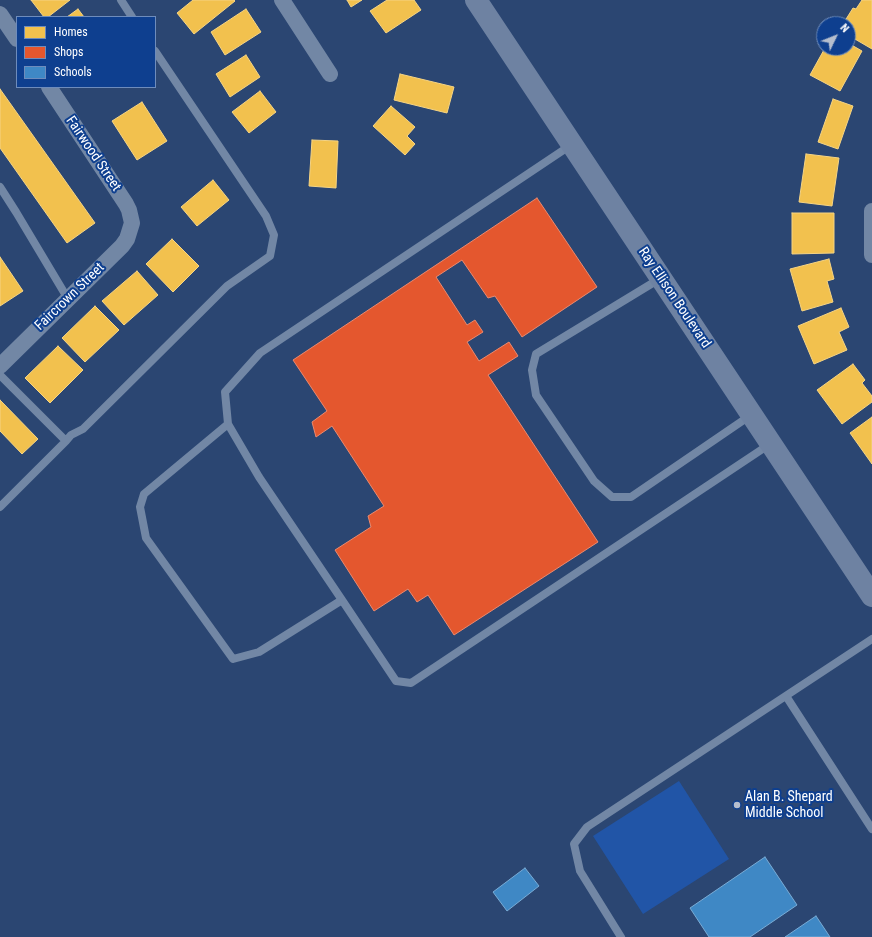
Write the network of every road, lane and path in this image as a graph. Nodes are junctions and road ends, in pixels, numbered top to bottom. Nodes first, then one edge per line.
1 (121, 0) edge
2 (282, 0) edge
3 (476, 0) edge
4 (0, 14) edge
5 (131, 16) edge
6 (16, 38) edge
7 (156, 52) edge
8 (330, 74) dead end
9 (49, 88) edge
10 (572, 144) junction
11 (0, 187) edge
12 (872, 211) edge
13 (132, 223) joint
14 (872, 255) edge
15 (660, 278) junction
16 (68, 299) junction
17 (0, 366) edge
18 (0, 375) edge
19 (752, 415) junction
20 (228, 424) junction
21 (66, 441) junction
22 (770, 443) junction
23 (0, 507) edge
24 (872, 596) edge
25 (342, 600) junction
26 (872, 639) edge
27 (786, 696) junction
28 (872, 828) edge
29 (621, 937) edge

1 - 5 lane
2 - 8 street
3 - 10 main road, Ray Ellison Boulevard
4 - 6 street
7 - 21 lane
9 - 13 street, Fairwood Street
10 - 15 main road, Ray Ellison Boulevard
10 - 20 lane
11 - 16 lane
12 - 14 street
13 - 16 street, Faircrown Street
15 - 19 main road, Ray Ellison Boulevard
15 - 19 lane
16 - 17 street, Faircrown Street
18 - 21 lane
19 - 22 main road, Ray Ellison Boulevard
20 - 25 lane
20 - 25 lane
21 - 23 lane
22 - 24 main road, Ray Ellison Boulevard
22 - 25 lane
26 - 27 lane
27 - 28 lane
27 - 29 lane

